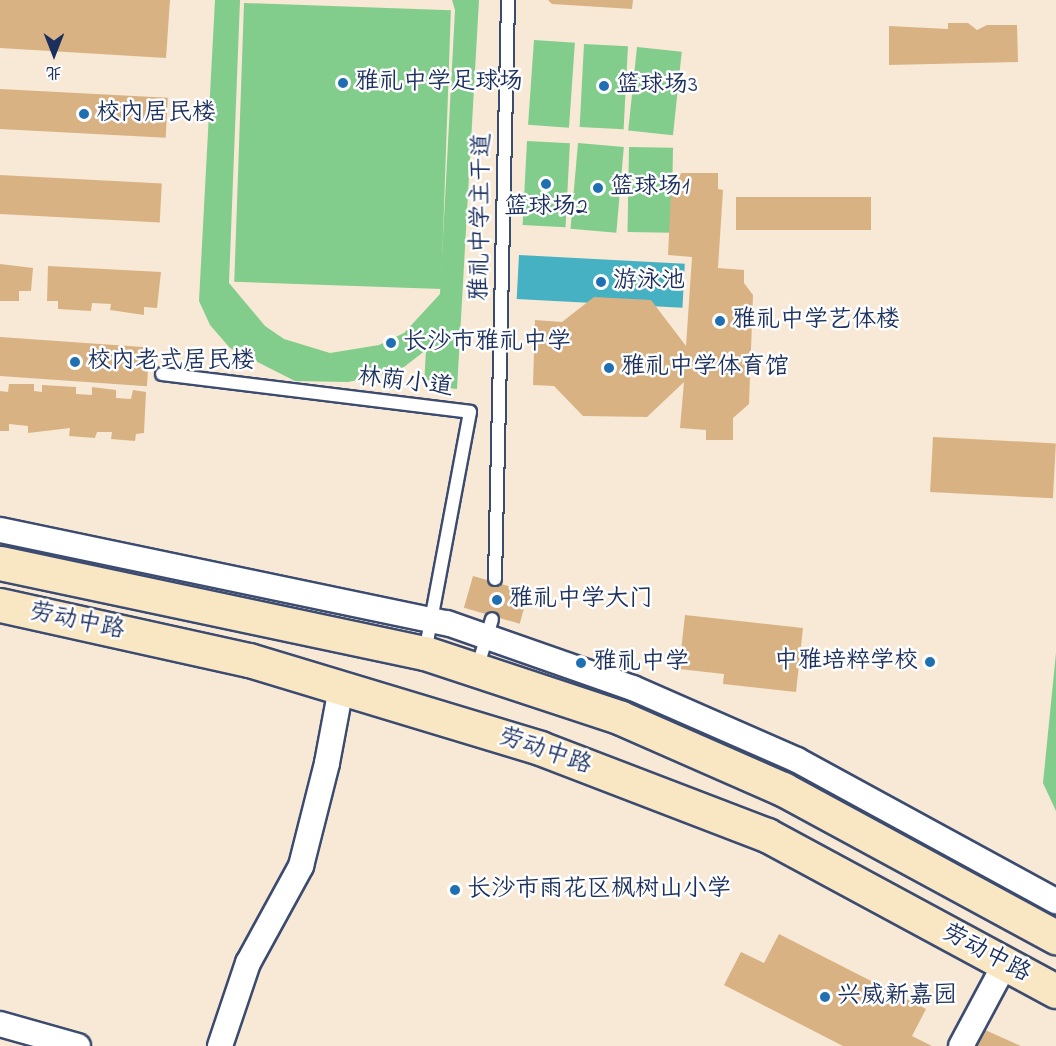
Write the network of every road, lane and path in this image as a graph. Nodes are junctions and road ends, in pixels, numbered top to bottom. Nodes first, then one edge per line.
1 (508, 0) edge
2 (162, 374) dead end
3 (0, 530) edge
4 (0, 563) edge
5 (495, 579) dead end
6 (0, 605) edge
7 (434, 620) junction
8 (485, 643) junction
9 (425, 653) junction
10 (341, 688) junction
11 (1056, 901) edge
12 (1056, 937) edge
13 (1005, 964) junction
14 (1056, 991) edge
15 (0, 1024) edge
16 (78, 1046) edge
17 (220, 1046) edge
18 (961, 1046) edge

1 - 5 lane, 雅礼中学主干道
2 - 7 lane, 林荫小道
3 - 7 street
4 - 9 main road, 劳动中路
6 - 10 main road, 劳动中路
7 - 8 street
7 - 9 lane, 林荫小道
8 - 9 main road, 劳动中路
8 - 11 street
8 - 12 main road, 劳动中路
10 - 13 main road, 劳动中路
10 - 17 street
13 - 14 main road, 劳动中路
13 - 18 street
15 - 16 street

